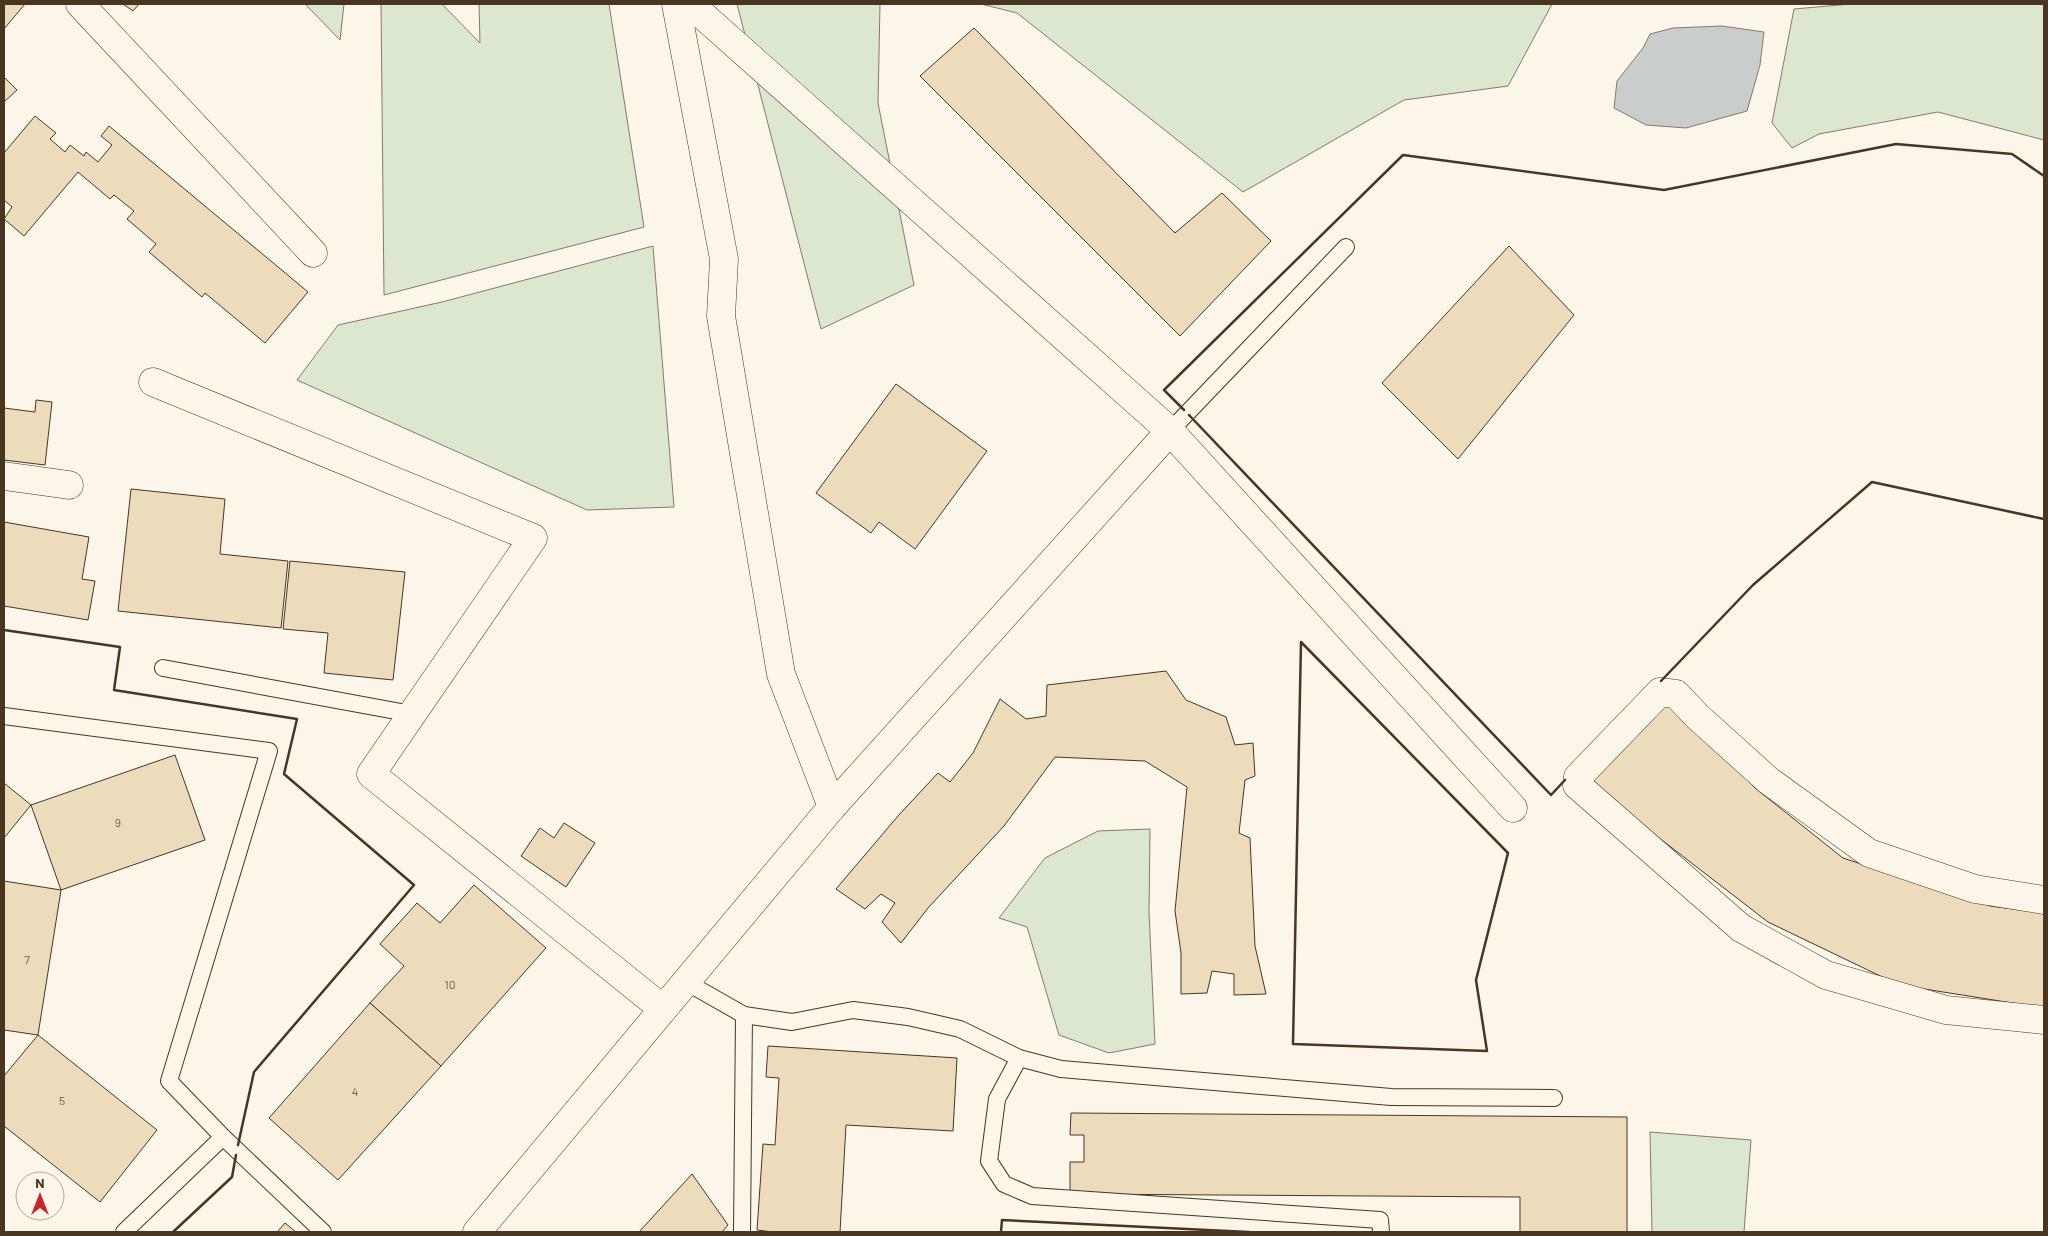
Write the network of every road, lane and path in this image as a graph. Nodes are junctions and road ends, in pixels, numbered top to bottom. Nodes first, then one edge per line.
1 (80, 4) edge
2 (676, 4) edge
3 (690, 4) edge
4 (1346, 247) dead end
5 (313, 253) dead end
6 (153, 382) dead end
7 (1170, 431) junction
8 (4, 476) edge
9 (70, 485) dead end
10 (163, 668) dead end
11 (412, 714) junction
12 (4, 716) edge
13 (832, 806) junction
14 (1513, 808) dead end
15 (2044, 900) edge
16 (686, 982) junction
17 (664, 1009) junction
18 (744, 1015) junction
19 (2044, 1020) edge
20 (1019, 1058) junction
21 (1554, 1098) dead end
22 (223, 1137) junction
23 (124, 1232) edge
24 (323, 1232) edge
25 (478, 1232) edge
26 (742, 1232) edge
27 (1381, 1232) edge

1 - 5 street
2 - 13 street
3 - 7 street
4 - 7 lane
6 - 11 street
7 - 13 street
7 - 14 street
8 - 9 street
10 - 11 lane
11 - 17 street
12 - 22 lane
13 - 16 street
15 - 19 street
16 - 17 street
16 - 18 lane
17 - 25 street
18 - 20 lane
18 - 26 lane
20 - 21 lane
20 - 27 lane
22 - 23 lane
22 - 24 lane

